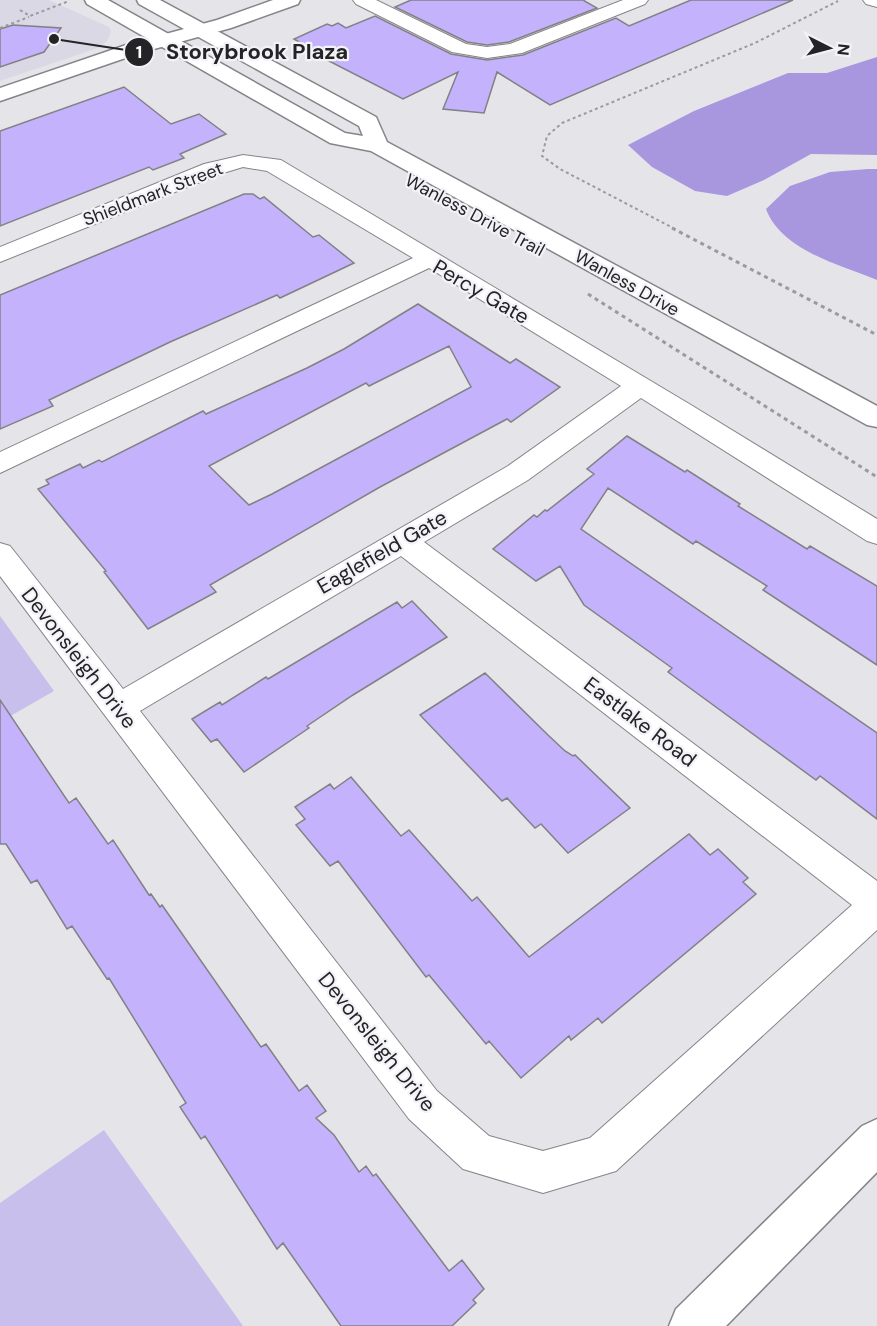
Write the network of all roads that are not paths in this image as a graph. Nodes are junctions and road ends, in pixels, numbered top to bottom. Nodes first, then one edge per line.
1 (93, 0) edge
2 (146, 0) edge
3 (291, 0) edge
4 (362, 0) edge
5 (639, 0) edge
6 (872, 0) edge
7 (877, 2) edge
8 (202, 30) junction
9 (165, 40) junction
10 (0, 95) edge
11 (378, 146) junction
12 (0, 255) edge
13 (430, 259) junction
14 (639, 386) junction
15 (877, 418) edge
16 (0, 463) edge
17 (877, 533) edge
18 (402, 541) junction
19 (0, 554) edge
20 (118, 708) junction
21 (877, 904) edge
22 (877, 1141) edge
23 (693, 1326) edge

1 - 9 main road, Wanless Drive
2 - 8 main road
3 - 8 main road
4 - 5 street
6 - 7 street
8 - 9 main road
8 - 11 main road
9 - 10 main road
9 - 11 main road, Wanless Drive
11 - 15 main road, Wanless Drive
12 - 13 street, Shieldmark Street
13 - 14 street, Percy Gate
13 - 16 street, Percy Gate
14 - 17 street, Percy Gate
14 - 18 street, Eaglefield Gate
18 - 20 street, Eaglefield Gate
18 - 21 street, Eastlake Road
19 - 20 street, Devonsleigh Drive
20 - 21 street, Devonsleigh Drive
22 - 23 main road

